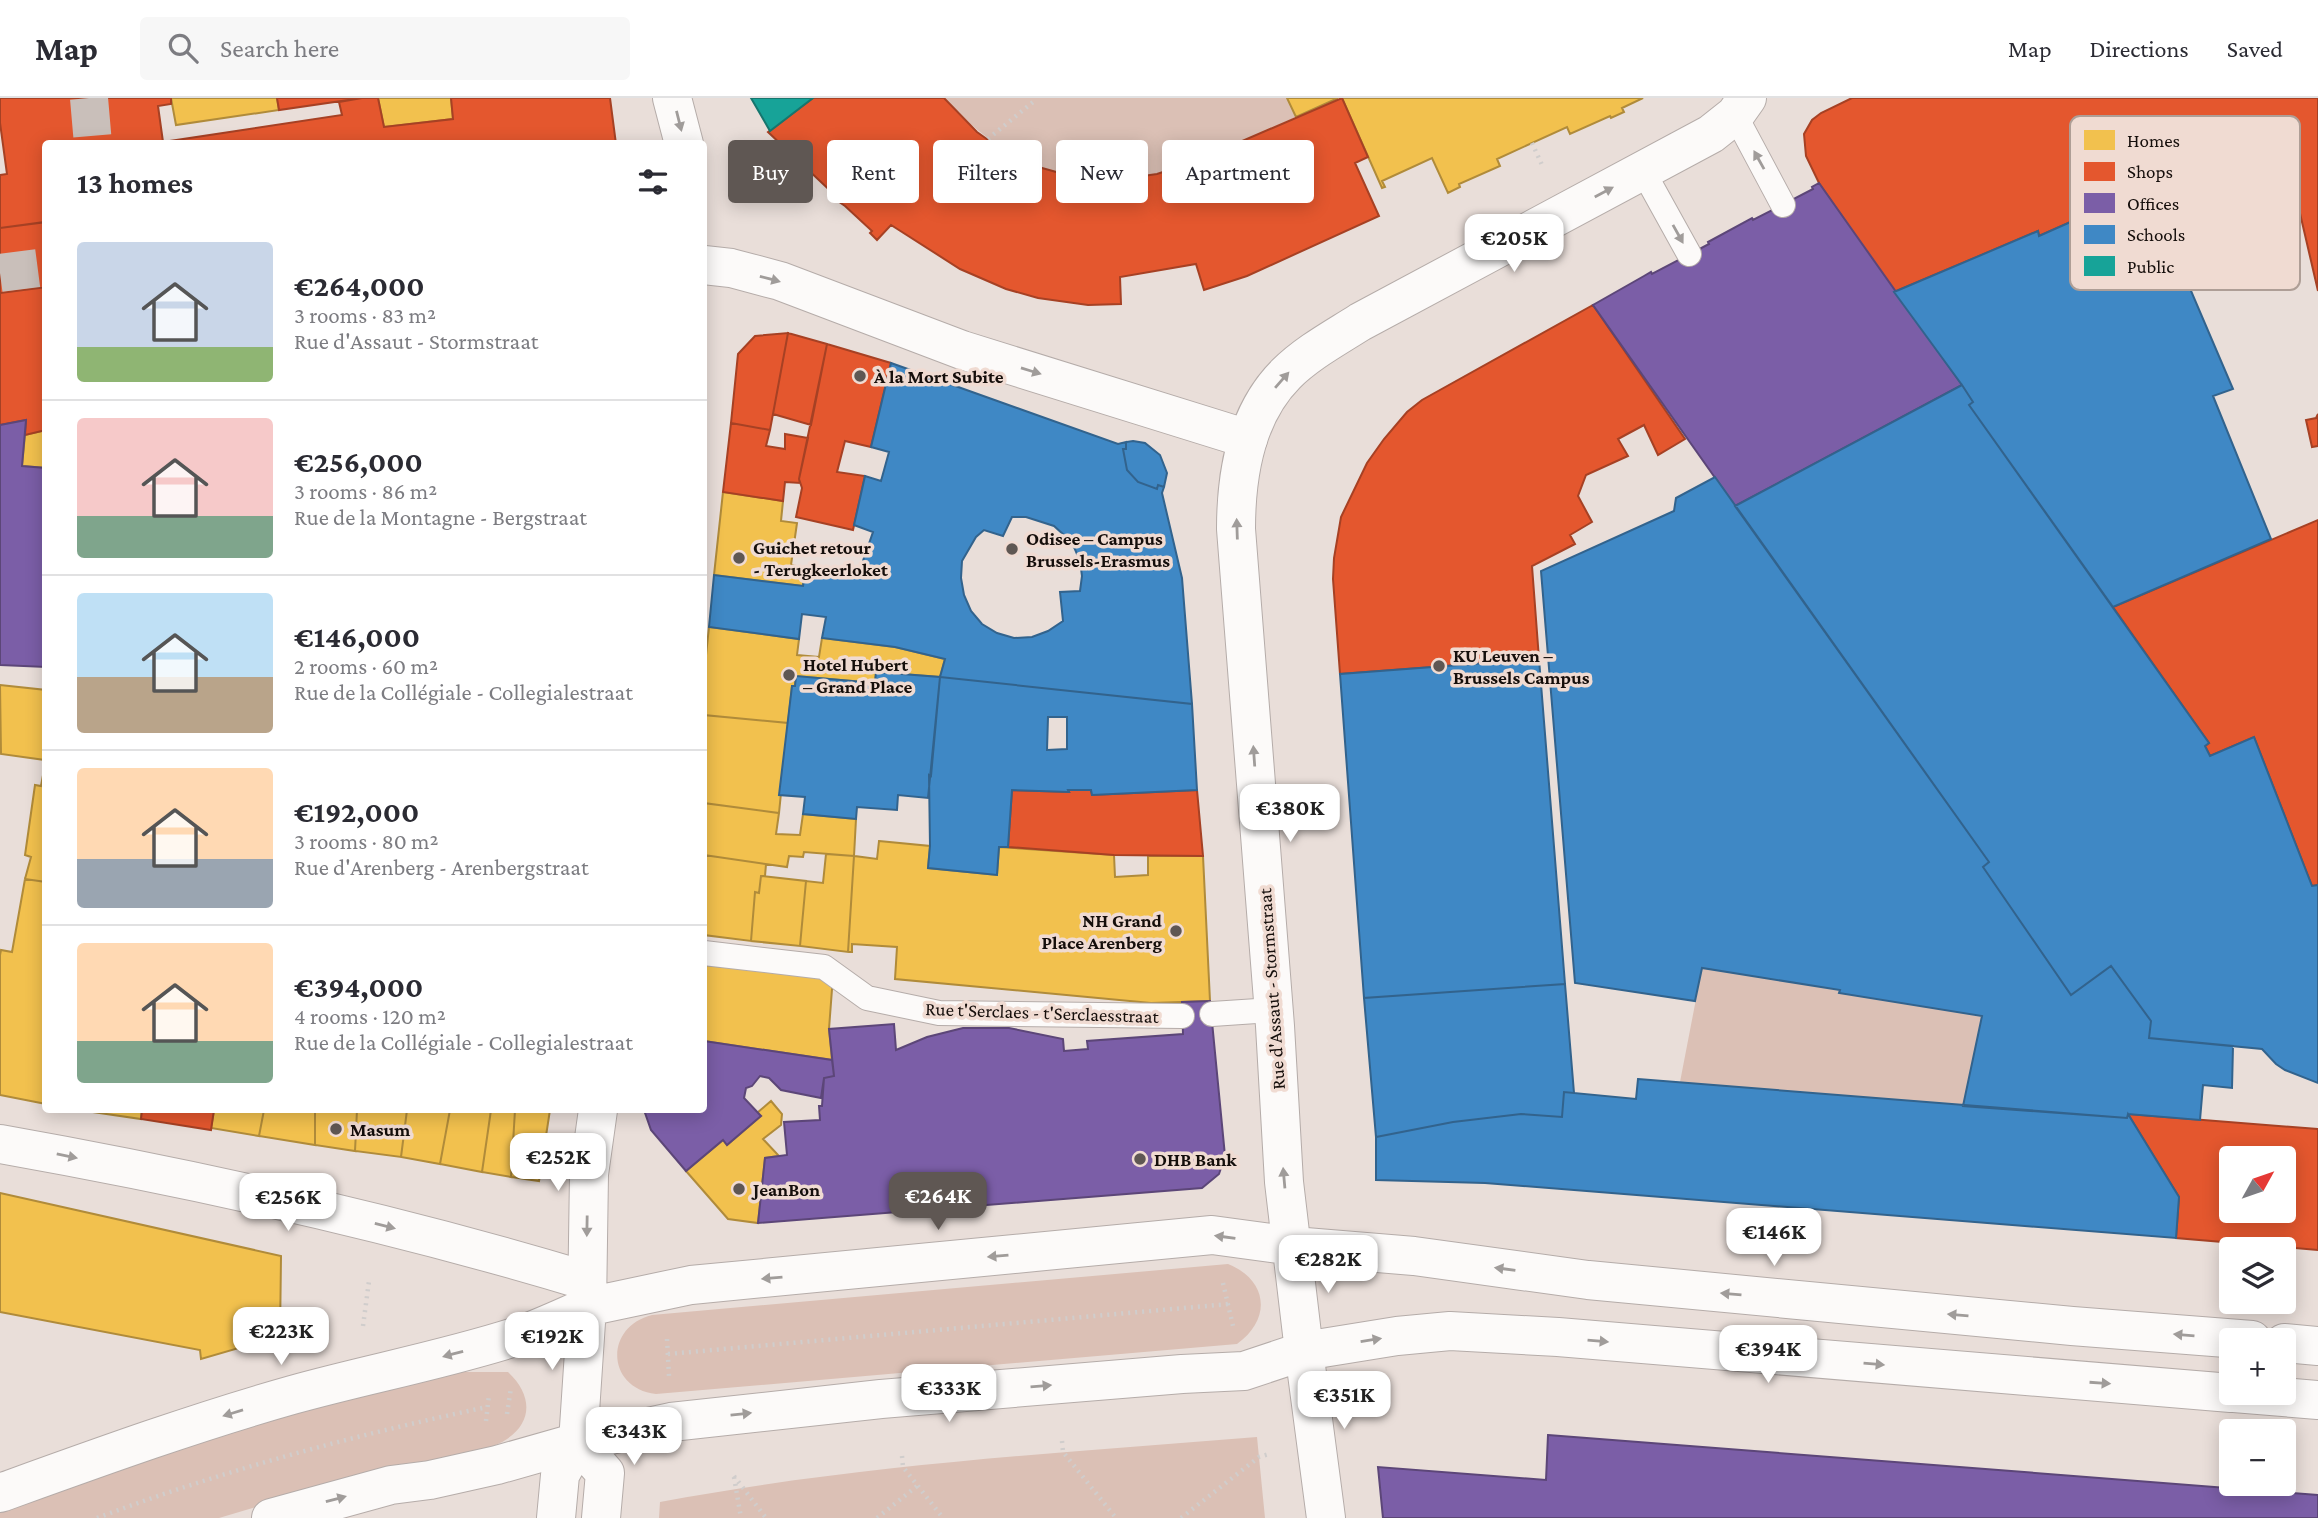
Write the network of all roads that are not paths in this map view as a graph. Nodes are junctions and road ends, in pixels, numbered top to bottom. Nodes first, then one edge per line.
1 (672, 98) edge
2 (1741, 107) edge
3 (683, 140) edge
4 (1643, 171) junction
5 (1783, 205) dead end
6 (1689, 254) dead end
7 (707, 265) edge
8 (1248, 439) junction
9 (707, 953) edge
10 (1273, 1010) junction
11 (1212, 1014) dead end
12 (1182, 1016) dead end
13 (598, 1113) edge
14 (0, 1144) edge
15 (1293, 1246) junction
16 (587, 1294) junction
17 (2219, 1337) edge
18 (2296, 1344) edge
19 (2318, 1346) edge
20 (1304, 1351) junction
21 (2219, 1392) edge
22 (2296, 1397) edge
23 (2318, 1399) edge
24 (578, 1442) junction
25 (0, 1493) edge
26 (271, 1518) edge
27 (556, 1518) edge
28 (601, 1518) edge
29 (1326, 1518) edge

1 -> 3 street
2 - 4 street, Rue d'Assaut - Stormstraat
5 -> 2 lane
4 -> 6 lane
8 -> 4 street, Rue d'Assaut - Stormstraat
7 -> 8 street
10 -> 8 street, Rue d'Assaut - Stormstraat
9 - 12 lane, Rue t'Serclaes - t'Serclaesstraat
10 - 11 lane
15 -> 10 street, Rue d'Assaut - Stormstraat
13 -> 16 street
14 -> 16 street
15 -> 16 street
17 -> 15 street
15 - 20 street, Rue d'Assaut - Stormstraat
16 - 24 street
16 -> 25 street
18 - 19 street
20 -> 21 street
24 -> 20 street
20 - 29 street, Rue d'Assaut - Stormstraat
22 - 23 street
26 -> 24 street
24 - 27 street
24 - 28 street

